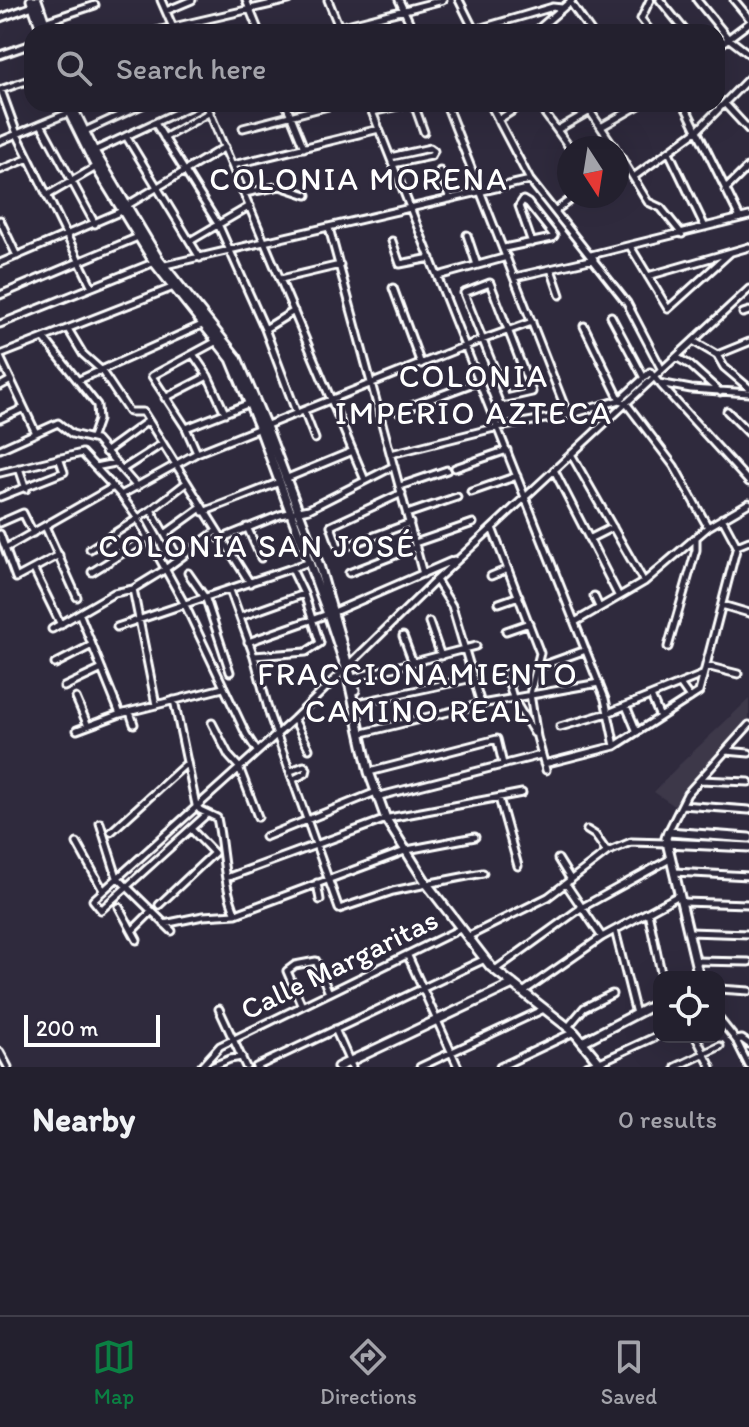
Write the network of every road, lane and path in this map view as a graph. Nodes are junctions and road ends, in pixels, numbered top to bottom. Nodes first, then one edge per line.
1 (161, 0) edge
2 (192, 0) edge
3 (246, 0) edge
4 (289, 0) edge
5 (328, 0) edge
6 (399, 0) edge
7 (443, 0) edge
8 (459, 0) edge
9 (550, 0) edge
10 (650, 0) edge
11 (660, 0) edge
12 (697, 0) edge
13 (734, 0) edge
14 (571, 1) edge
15 (34, 2) edge
16 (95, 5) dead end
17 (553, 7) junction
18 (562, 8) junction
19 (250, 9) junction
20 (404, 10) junction
21 (166, 11) junction
22 (0, 18) edge
23 (749, 20) edge
24 (44, 22) joint
25 (42, 24) edge
26 (171, 24) edge
27 (196, 24) edge
28 (256, 24) edge
29 (338, 24) edge
30 (359, 24) edge
31 (410, 24) edge
32 (472, 24) edge
33 (498, 24) edge
34 (544, 24) edge
35 (586, 24) edge
36 (645, 24) edge
37 (680, 24) edge
38 (717, 24) edge
39 (725, 34) edge
40 (728, 38) junction
41 (725, 40) edge
42 (24, 47) edge
43 (749, 54) edge
44 (0, 55) edge
45 (749, 78) edge
46 (24, 82) edge
47 (743, 84) junction
48 (0, 90) edge
49 (749, 91) edge
50 (725, 104) joint
51 (60, 112) edge
52 (70, 112) edge
53 (127, 112) edge
54 (178, 112) edge
55 (210, 112) joint
56 (289, 112) edge
57 (306, 112) edge
58 (372, 112) edge
59 (417, 112) edge
60 (449, 112) edge
61 (494, 112) edge
62 (510, 112) edge
63 (544, 112) edge
64 (588, 112) edge
65 (591, 112) edge
66 (627, 112) edge
67 (688, 112) edge
68 (717, 112) edge
69 (291, 116) junction
70 (498, 120) junction
71 (155, 123) junction
72 (41, 124) junction
73 (600, 127) junction
74 (243, 128) dead end
75 (379, 129) junction
76 (557, 130) junction
77 (698, 130) junction
78 (749, 130) edge
79 (424, 132) dead end
80 (81, 133) junction
81 (17, 134) junction
82 (126, 136) junction
83 (561, 136) edge
84 (607, 136) edge
85 (164, 138) junction
86 (0, 141) edge
87 (225, 147) junction
88 (661, 147) dead end
89 (304, 148) junction
90 (94, 151) junction
91 (668, 153) junction
92 (29, 158) junction
93 (392, 160) junction
94 (233, 165) junction
95 (749, 166) edge
96 (96, 167) junction
97 (629, 167) edge
98 (0, 170) edge
99 (185, 171) junction
100 (440, 171) dead end
101 (635, 176) junction
102 (530, 180) junction
103 (71, 181) junction
104 (157, 187) junction
105 (725, 190) junction
106 (482, 192) junction
107 (245, 193) junction
108 (48, 195) junction
109 (307, 195) dead end
110 (450, 199) junction
111 (250, 206) junction
112 (411, 208) junction
113 (559, 208) edge
114 (124, 209) junction
115 (555, 211) junction
116 (749, 216) edge
117 (740, 218) junction
118 (0, 220) edge
119 (95, 224) junction
120 (218, 224) junction
121 (706, 227) junction
122 (329, 228) junction
123 (682, 234) junction
124 (68, 235) junction
125 (467, 235) dead end
126 (138, 237) junction
127 (190, 241) junction
128 (392, 241) dead end
129 (265, 243) junction
130 (532, 243) junction
131 (630, 246) junction
132 (749, 247) edge
133 (504, 248) junction
134 (231, 251) junction
135 (730, 253) junction
136 (17, 256) junction
137 (507, 257) junction
138 (592, 257) junction
139 (200, 258) junction
140 (431, 258) junction
141 (81, 262) junction
142 (0, 263) edge
143 (159, 263) junction
144 (340, 265) junction
145 (477, 265) junction
146 (551, 269) junction
147 (438, 276) junction
148 (648, 276) junction
149 (515, 277) junction
150 (281, 279) junction
151 (176, 286) junction
152 (92, 287) junction
153 (393, 288) dead end
154 (749, 289) edge
155 (0, 295) edge
156 (560, 295) dead end
157 (294, 311) junction
158 (611, 316) dead end
159 (532, 322) junction
160 (0, 324) edge
161 (204, 324) junction
162 (584, 326) dead end
163 (68, 329) junction
164 (265, 329) junction
165 (509, 330) junction
166 (44, 338) junction
167 (220, 340) junction
168 (482, 340) junction
169 (693, 341) junction
170 (749, 342) edge
171 (465, 346) junction
172 (193, 354) junction
173 (717, 355) junction
174 (0, 356) edge
175 (676, 357) junction
176 (421, 364) junction
177 (660, 367) junction
178 (101, 370) junction
179 (652, 375) junction
180 (208, 376) junction
181 (644, 378) junction
182 (11, 380) junction
183 (79, 380) junction
184 (479, 381) junction
185 (659, 383) junction
186 (372, 384) junction
187 (0, 386) edge
188 (749, 391) edge
189 (720, 392) junction
190 (165, 398) junction
191 (331, 400) junction
192 (623, 402) junction
193 (250, 403) junction
194 (24, 408) junction
195 (304, 411) junction
196 (398, 411) dead end
197 (727, 411) dead end
198 (225, 413) junction
199 (297, 414) junction
200 (568, 415) junction
201 (0, 419) edge
202 (148, 421) junction
203 (263, 427) junction
204 (498, 427) junction
205 (186, 428) junction
206 (36, 433) junction
207 (749, 433) edge
208 (88, 437) junction
209 (315, 439) dead end
210 (162, 444) junction
211 (0, 449) edge
212 (507, 450) junction
213 (353, 451) junction
214 (105, 452) junction
215 (197, 453) junction
216 (391, 454) junction
217 (571, 454) junction
218 (59, 458) junction
219 (116, 462) junction
220 (175, 464) junction
221 (394, 466) junction
222 (95, 467) junction
223 (19, 468) junction
224 (455, 468) dead end
225 (123, 469) junction
226 (447, 470) dead end
227 (554, 470) junction
228 (0, 473) edge
229 (517, 476) junction
230 (283, 480) junction
231 (365, 480) junction
232 (749, 482) edge
233 (186, 483) junction
234 (400, 486) junction
235 (113, 487) junction
236 (137, 487) junction
237 (26, 489) junction
238 (471, 492) dead end
239 (402, 493) junction
240 (121, 495) junction
241 (0, 497) edge
242 (457, 497) dead end
243 (526, 497) junction
244 (749, 503) edge
245 (151, 510) junction
246 (202, 510) junction
247 (295, 512) junction
248 (407, 514) junction
249 (722, 518) junction
250 (138, 519) junction
251 (0, 523) edge
252 (410, 523) junction
253 (473, 523) dead end
254 (45, 526) junction
255 (247, 527) junction
256 (613, 527) junction
257 (708, 527) junction
258 (492, 528) junction
259 (215, 532) junction
260 (33, 533) junction
261 (0, 534) edge
262 (165, 534) junction
263 (696, 536) junction
264 (147, 538) junction
265 (220, 539) junction
266 (589, 539) junction
267 (749, 541) edge
268 (415, 545) junction
269 (737, 546) junction
270 (6, 548) junction
271 (90, 549) dead end
272 (59, 555) junction
273 (261, 558) dead end
274 (459, 558) junction
275 (179, 559) junction
276 (311, 562) junction
277 (292, 569) junction
278 (508, 569) junction
279 (34, 570) junction
280 (164, 570) junction
281 (92, 572) dead end
282 (188, 573) dead end
283 (349, 573) dead end
284 (423, 574) junction
285 (491, 576) dead end
286 (436, 580) junction
287 (644, 582) junction
288 (250, 583) junction
289 (133, 589) junction
290 (230, 590) junction
291 (304, 594) junction
292 (618, 595) junction
293 (519, 596) junction
294 (594, 596) dead end
295 (77, 597) dead end
296 (206, 599) junction
297 (499, 603) dead end
298 (185, 605) junction
299 (722, 605) junction
300 (599, 607) junction
301 (331, 613) junction
302 (749, 613) edge
303 (80, 615) junction
304 (240, 617) junction
305 (312, 620) junction
306 (141, 621) junction
307 (429, 622) dead end
308 (575, 622) junction
309 (529, 623) junction
310 (61, 625) junction
311 (117, 627) dead end
312 (52, 629) dead end
313 (506, 631) dead end
314 (403, 636) dead end
315 (248, 642) junction
316 (92, 645) junction
317 (476, 646) dead end
318 (668, 647) dead end
319 (466, 650) junction
320 (586, 650) junction
321 (254, 656) junction
322 (441, 656) junction
323 (413, 663) junction
324 (55, 664) dead end
325 (348, 666) junction
326 (706, 666) junction
327 (536, 668) junction
328 (102, 669) junction
329 (230, 672) dead end
330 (506, 673) dead end
331 (738, 674) dead end
332 (703, 675) junction
333 (473, 678) junction
334 (351, 679) junction
335 (599, 683) junction
336 (680, 684) junction
337 (64, 687) dead end
338 (223, 688) junction
339 (530, 694) junction
340 (651, 696) junction
341 (76, 698) dead end
342 (513, 698) junction
343 (690, 698) junction
344 (174, 700) junction
345 (358, 703) junction
346 (481, 704) junction
347 (156, 705) junction
348 (626, 706) junction
349 (130, 712) junction
350 (608, 713) junction
351 (120, 714) junction
352 (660, 717) junction
353 (294, 719) junction
354 (212, 723) dead end
355 (134, 724) dead end
356 (749, 725) edge
357 (88, 726) junction
358 (560, 727) dead end
359 (77, 730) dead end
360 (637, 732) junction
361 (363, 733) junction
362 (276, 735) junction
363 (537, 737) junction
364 (615, 746) junction
365 (309, 749) dead end
366 (257, 751) junction
367 (726, 751) junction
368 (749, 753) edge
369 (541, 755) junction
370 (187, 763) junction
371 (503, 764) junction
372 (239, 767) junction
373 (291, 771) junction
374 (373, 771) junction
375 (294, 779) junction
376 (700, 780) junction
377 (749, 782) edge
378 (522, 793) dead end
379 (378, 794) junction
380 (499, 798) junction
381 (196, 805) junction
382 (682, 805) junction
383 (749, 810) edge
384 (207, 814) junction
385 (258, 817) dead end
386 (388, 818) junction
387 (308, 820) junction
388 (100, 823) dead end
389 (191, 829) junction
390 (587, 830) dead end
391 (111, 832) dead end
392 (668, 832) junction
393 (265, 837) dead end
394 (475, 837) dead end
395 (749, 838) edge
396 (694, 839) junction
397 (77, 843) dead end
398 (316, 843) junction
399 (666, 843) junction
400 (749, 847) edge
401 (406, 851) junction
402 (607, 852) junction
403 (558, 859) dead end
404 (670, 859) junction
405 (518, 866) dead end
406 (673, 872) junction
407 (483, 873) dead end
408 (749, 876) edge
409 (117, 877) junction
410 (226, 878) junction
411 (329, 879) junction
412 (569, 882) junction
413 (317, 883) junction
414 (429, 884) junction
415 (127, 886) junction
416 (103, 890) junction
417 (681, 898) junction
418 (320, 900) dead end
419 (749, 904) edge
420 (159, 905) dead end
421 (119, 907) dead end
422 (581, 908) junction
423 (152, 911) junction
424 (648, 912) junction
425 (236, 914) junction
426 (164, 924) junction
427 (463, 928) junction
428 (615, 930) junction
429 (132, 931) junction
430 (172, 931) dead end
431 (689, 932) junction
432 (749, 934) edge
433 (469, 936) junction
434 (602, 937) junction
435 (137, 940) dead end
436 (408, 956) junction
437 (485, 959) junction
438 (696, 961) junction
439 (749, 962) edge
440 (495, 970) junction
441 (661, 971) edge
442 (698, 971) edge
443 (513, 984) junction
444 (423, 988) junction
445 (725, 989) edge
446 (749, 991) edge
447 (523, 992) junction
448 (329, 993) junction
449 (612, 994) dead end
450 (653, 1005) edge
451 (302, 1006) junction
452 (219, 1009) dead end
453 (544, 1009) junction
454 (636, 1014) junction
455 (437, 1020) junction
456 (725, 1026) edge
457 (335, 1029) junction
458 (571, 1029) junction
459 (653, 1038) edge
460 (235, 1040) junction
461 (736, 1040) junction
462 (584, 1041) junction
463 (699, 1043) edge
464 (749, 1044) edge
465 (720, 1046) dead end
466 (0, 1052) edge
467 (452, 1052) junction
468 (705, 1053) junction
469 (242, 1057) junction
470 (602, 1064) edge
471 (350, 1065) edge
472 (749, 1066) edge
473 (8, 1067) edge
474 (201, 1067) edge
475 (211, 1067) edge
476 (246, 1067) edge
477 (256, 1067) edge
478 (338, 1067) edge
479 (420, 1067) edge
480 (458, 1067) edge
481 (500, 1067) edge
482 (586, 1067) edge
483 (676, 1067) edge
484 (711, 1067) edge

1 - 21 street
2 - 21 street
3 - 19 street
4 - 19 street
5 - 29 street
6 - 20 street
7 - 20 street
8 - 32 street
9 - 17 street
10 - 36 street
11 - 37 street
12 - 38 street
13 - 23 street
14 - 18 street
14 - 35 street
15 - 22 street
15 - 24 street
15 - 25 street
16 - 24 street
17 - 18 street
17 - 33 street
18 - 34 street
19 - 27 street
19 - 28 street
20 - 30 street
20 - 31 street
21 - 26 street
23 - 40 street
39 - 40 street
40 - 41 street
40 - 43 street
42 - 44 street
45 - 47 street
46 - 48 street
47 - 49 street
47 - 50 street
48 - 81 street
50 - 78 street
51 - 72 street
52 - 80 street
53 - 80 street
54 - 71 street
55 - 85 street
55 - 87 street
56 - 69 street
57 - 69 street
58 - 75 street
59 - 79 street
60 - 106 street
61 - 70 street
62 - 70 street
63 - 76 street
64 - 76 street
65 - 73 street
66 - 73 street
67 - 77 street
68 - 77 street
69 - 74 street
69 - 89 street
70 - 102 street
71 - 82 street
71 - 85 street
72 - 81 street
72 - 103 street
73 - 84 street
75 - 89 street
75 - 93 street
76 - 83 street
77 - 91 street
77 - 105 street
80 - 90 street
80 - 96 street
81 - 86 street
81 - 92 street
82 - 90 street
82 - 104 street
85 - 99 street
87 - 94 street
87 - 99 street
88 - 91 street
89 - 94 street
90 - 114 street
91 - 101 street
91 - 121 street
92 - 98 street
92 - 108 street
93 - 93 street
93 - 112 street
94 - 107 street
95 - 105 street
96 - 103 street
96 - 114 street
97 - 101 street
99 - 104 street
99 - 120 street
100 - 110 street
101 - 123 street
102 - 106 street
102 - 115 street
103 - 108 street
103 - 119 street
104 - 114 street
104 - 127 street
105 - 117 street
106 - 110 street
106 - 133 street
107 - 109 street
107 - 111 street
108 - 124 street
110 - 112 street
111 - 120 street
111 - 129 street
112 - 122 street
112 - 140 street
113 - 115 street
114 - 119 street
114 - 126 street
114 - 143 street
115 - 138 street
116 - 117 street
117 - 121 street
118 - 136 street
119 - 124 street
120 - 127 street
120 - 134 street
121 - 123 street
122 - 129 street
122 - 144 street
123 - 131 street
124 - 136 street
124 - 141 street
125 - 145 street
126 - 141 street
126 - 143 street
127 - 139 street
128 - 140 street
129 - 134 street
129 - 150 street
130 - 130 street
130 - 133 street
131 - 138 street
131 - 148 street
132 - 135 street
133 - 137 street
134 - 139 street
134 - 164 street
135 - 148 street
135 - 148 street
136 - 142 street
137 - 145 street
137 - 149 street
138 - 146 street
138 - 177 street
139 - 143 street
140 - 147 street
141 - 152 street
141 - 155 street
143 - 151 street
143 - 152 street
144 - 150 street
144 - 186 street
145 - 147 street
146 - 149 street
146 - 156 street
147 - 171 street
149 - 159 street
150 - 157 street
151 - 161 street
151 - 163 street
151 - 167 street
152 - 160 street
153 - 176 street
154 - 169 street
157 - 164 street
157 - 191 street
158 - 181 street
159 - 165 street
159 - 200 street
161 - 167 street
161 - 178 street
162 - 192 street
163 - 166 street
163 - 178 street
164 - 199 street
165 - 168 street
165 - 168 street
165 - 168 street
166 - 174 street
166 - 183 street
167 - 172 street
167 - 193 street
167 - 203 street
168 - 171 street
169 - 173 street
169 - 175 street
170 - 173 street
171 - 176 street
171 - 184 street
172 - 180 street
172 - 190 street
173 - 188 street
174 - 182 street
175 - 177 street
175 - 189 street
176 - 186 street
177 - 179 street
178 - 183 street
178 - 202 street
179 - 181 street
179 - 185 street
179 - 192 street
180 - 190 street
180 - 198 street
181 - 192 street
182 - 187 street
182 - 194 street
183 - 208 street
184 - 196 street
184 - 204 street
185 - 189 street
185 - 232 street
186 - 191 street
186 - 216 street
188 - 189 street
190 - 205 street
191 - 195 street
191 - 213 street
192 - 200 street
192 - 217 street
192 - 257 street
193 - 198 street
193 - 203 street
194 - 201 street
194 - 206 street
195 - 199 street
195 - 209 street
197 - 207 street
198 - 205 street
199 - 203 street
200 - 204 street
202 - 210 street
202 - 214 street
203 - 215 street
203 - 230 street
204 - 212 street
204 - 216 street
205 - 215 street
206 - 208 street
206 - 211 street
208 - 214 street
210 - 220 street
210 - 225 street
212 - 224 street
212 - 229 street
213 - 230 street
213 - 231 street
214 - 219 street
215 - 220 street
216 - 221 street
217 - 227 street
217 - 256 street
218 - 222 street
218 - 223 street
218 - 237 street
219 - 222 street
219 - 225 street
220 - 233 street
220 - 236 street
221 - 231 street
221 - 234 street
222 - 235 street
223 - 228 street
223 - 237 street
225 - 236 street
226 - 234 street
227 - 243 street
227 - 266 street
229 - 238 street
229 - 243 street
230 - 246 street
230 - 247 street
231 - 247 street
233 - 245 street
233 - 246 street
234 - 239 street
235 - 240 street
235 - 254 street
236 - 240 street
237 - 241 street
239 - 248 street
239 - 252 street
240 - 250 street
242 - 248 street
243 - 258 street
243 - 308 street
244 - 249 street
245 - 250 street
245 - 262 street
246 - 259 street
246 - 262 street
247 - 255 street
247 - 276 street
247 - 301 street
248 - 252 street
249 - 257 street
249 - 269 street
250 - 264 street
250 - 271 street
251 - 260 street
252 - 268 street
253 - 268 street
254 - 260 street
254 - 272 street
255 - 265 street
255 - 273 street
256 - 266 street
256 - 287 street
257 - 263 street
258 - 274 street
258 - 278 street
259 - 265 street
259 - 275 street
260 - 270 street
261 - 270 street
262 - 275 street
263 - 287 street
263 - 318 street
264 - 280 street
264 - 281 street
265 - 288 street
266 - 292 street
267 - 269 street
268 - 283 street
268 - 284 street
269 - 299 street
270 - 279 street
272 - 279 street
272 - 295 street
274 - 284 street
274 - 286 street
275 - 280 street
276 - 277 street
276 - 301 street
277 - 288 street
277 - 291 street
278 - 285 street
278 - 293 street
279 - 310 street
280 - 289 street
280 - 298 street
282 - 296 street
284 - 301 street
286 - 319 street
286 - 325 street
287 - 292 street
288 - 290 street
289 - 303 street
289 - 306 street
290 - 296 street
290 - 304 street
291 - 304 street
291 - 305 street
292 - 300 street
293 - 297 street
293 - 309 street
294 - 300 street
296 - 298 street
296 - 329 street
298 - 306 street
298 - 338 street
299 - 302 street
299 - 326 street
300 - 308 street
301 - 305 street
301 - 325 street
303 - 310 street
303 - 316 street
304 - 315 street
305 - 315 street
305 - 321 street
306 - 311 street
306 - 347 street
307 - 322 street
308 - 320 street
309 - 313 street
309 - 327 street
310 - 312 street
314 - 323 street
315 - 321 street
316 - 324 street
316 - 328 street
317 - 319 street
319 - 322 street
319 - 333 street
320 - 327 street
320 - 335 street
321 - 362 street
322 - 323 street
323 - 334 street
325 - 334 street
325 - 353 street
326 - 331 street
326 - 332 street
327 - 339 street
328 - 337 street
328 - 351 street
330 - 342 street
332 - 336 street
332 - 343 street
333 - 345 street
333 - 346 street
334 - 345 street
334 - 379 street
335 - 339 street
335 - 350 street
336 - 340 street
336 - 343 street
338 - 344 street
338 - 366 street
339 - 342 street
339 - 363 street
340 - 348 street
340 - 352 street
341 - 357 street
342 - 346 street
342 - 363 street
343 - 352 street
344 - 347 street
344 - 370 street
345 - 361 street
346 - 361 street
347 - 349 street
348 - 350 street
348 - 360 street
349 - 351 street
349 - 355 street
350 - 358 street
350 - 364 street
351 - 357 street
352 - 360 street
353 - 362 street
353 - 365 street
354 - 372 street
356 - 367 street
357 - 359 street
360 - 364 street
361 - 374 street
362 - 366 street
362 - 373 street
363 - 369 street
364 - 369 street
366 - 372 street
367 - 368 street
367 - 376 street
369 - 371 street
370 - 381 street
370 - 391 street
371 - 374 street
371 - 379 street
372 - 381 street
372 - 385 street
373 - 375 street
373 - 375 street
374 - 379 street
375 - 387 street
376 - 377 street
376 - 382 street
378 - 380 street
379 - 386 street
379 - 387 street
380 - 386 street
380 - 405 street
381 - 384 street
381 - 409 street
382 - 383 street
382 - 392 street
384 - 389 street
384 - 410 street
386 - 398 street
386 - 401 street
387 - 393 street
387 - 398 street
388 - 409 street
389 - 415 street
389 - 420 street
390 - 402 street
392 - 396 street
392 - 399 street
394 - 401 street
395 - 396 street
396 - 399 street
396 - 400 street
397 - 416 street
398 - 410 street
398 - 411 street
399 - 402 street
399 - 404 street
401 - 411 street
401 - 414 street
402 - 412 street
403 - 412 street
404 - 406 street
404 - 422 street
406 - 408 street
406 - 417 street
407 - 414 street
409 - 415 street
409 - 416 street
410 - 425 street
411 - 413 street
411 - 414 street
412 - 422 street
412 - 433 street
413 - 418 street
413 - 425 street
414 - 427 street
415 - 416 street
415 - 423 street
417 - 419 street
417 - 424 street
417 - 431 street
421 - 429 street
422 - 434 street
422 - 440 street
423 - 426 street
423 - 429 street
424 - 428 street
424 - 441 street
425 - 426 street
426 - 430 street
427 - 433 street
427 - 436 street, Calle Margaritas
428 - 434 street
428 - 454 street
429 - 435 street
431 - 432 street
431 - 438 street
433 - 437 street
434 - 447 street
436 - 444 street
436 - 448 street, Calle Margaritas
437 - 440 street
437 - 444 street
438 - 439 street
438 - 442 street
440 - 443 street
443 - 447 street
443 - 455 street
444 - 455 street
444 - 457 street
445 - 446 street
447 - 453 street
448 - 451 street, Calle Margaritas
448 - 451 street
449 - 458 street
450 - 454 street
451 - 460 street, Calle Margaritas
452 - 460 street
453 - 458 street
453 - 467 street
454 - 462 street
455 - 467 street
455 - 471 street
456 - 461 street
457 - 471 street
457 - 477 street
458 - 462 street
458 - 481 street
459 - 470 street
460 - 469 street
460 - 474 street, Calle Margaritas
461 - 464 street
461 - 472 street
462 - 470 street
463 - 468 street
465 - 468 street
466 - 473 street
467 - 479 street
467 - 480 street
468 - 483 street
468 - 484 street
469 - 475 street
469 - 476 street
470 - 482 street
471 - 478 street

